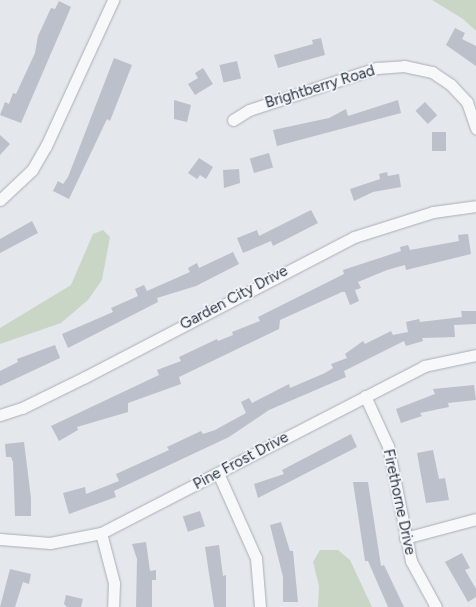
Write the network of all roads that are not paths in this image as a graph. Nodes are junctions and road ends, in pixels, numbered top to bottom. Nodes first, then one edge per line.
1 (113, 0) edge
2 (233, 120) dead end
3 (476, 128) edge
4 (0, 200) edge
5 (476, 206) edge
6 (476, 355) edge
7 (365, 396) junction
8 (0, 415) edge
9 (218, 473) junction
10 (476, 519) edge
11 (101, 533) junction
12 (405, 538) junction
13 (0, 539) edge
14 (113, 607) edge
15 (260, 607) edge
16 (436, 607) edge

1 - 4 street
2 - 3 street, Brightberry Road
5 - 8 street, Garden City Drive
6 - 7 street, Pine Frost Drive
7 - 9 street, Pine Frost Drive
7 - 12 street, Firethorne Drive
9 - 11 street, Pine Frost Drive
9 - 15 street
10 - 12 street
11 - 13 street, Pine Frost Drive
11 - 14 street
12 - 16 street, Firethorne Drive

